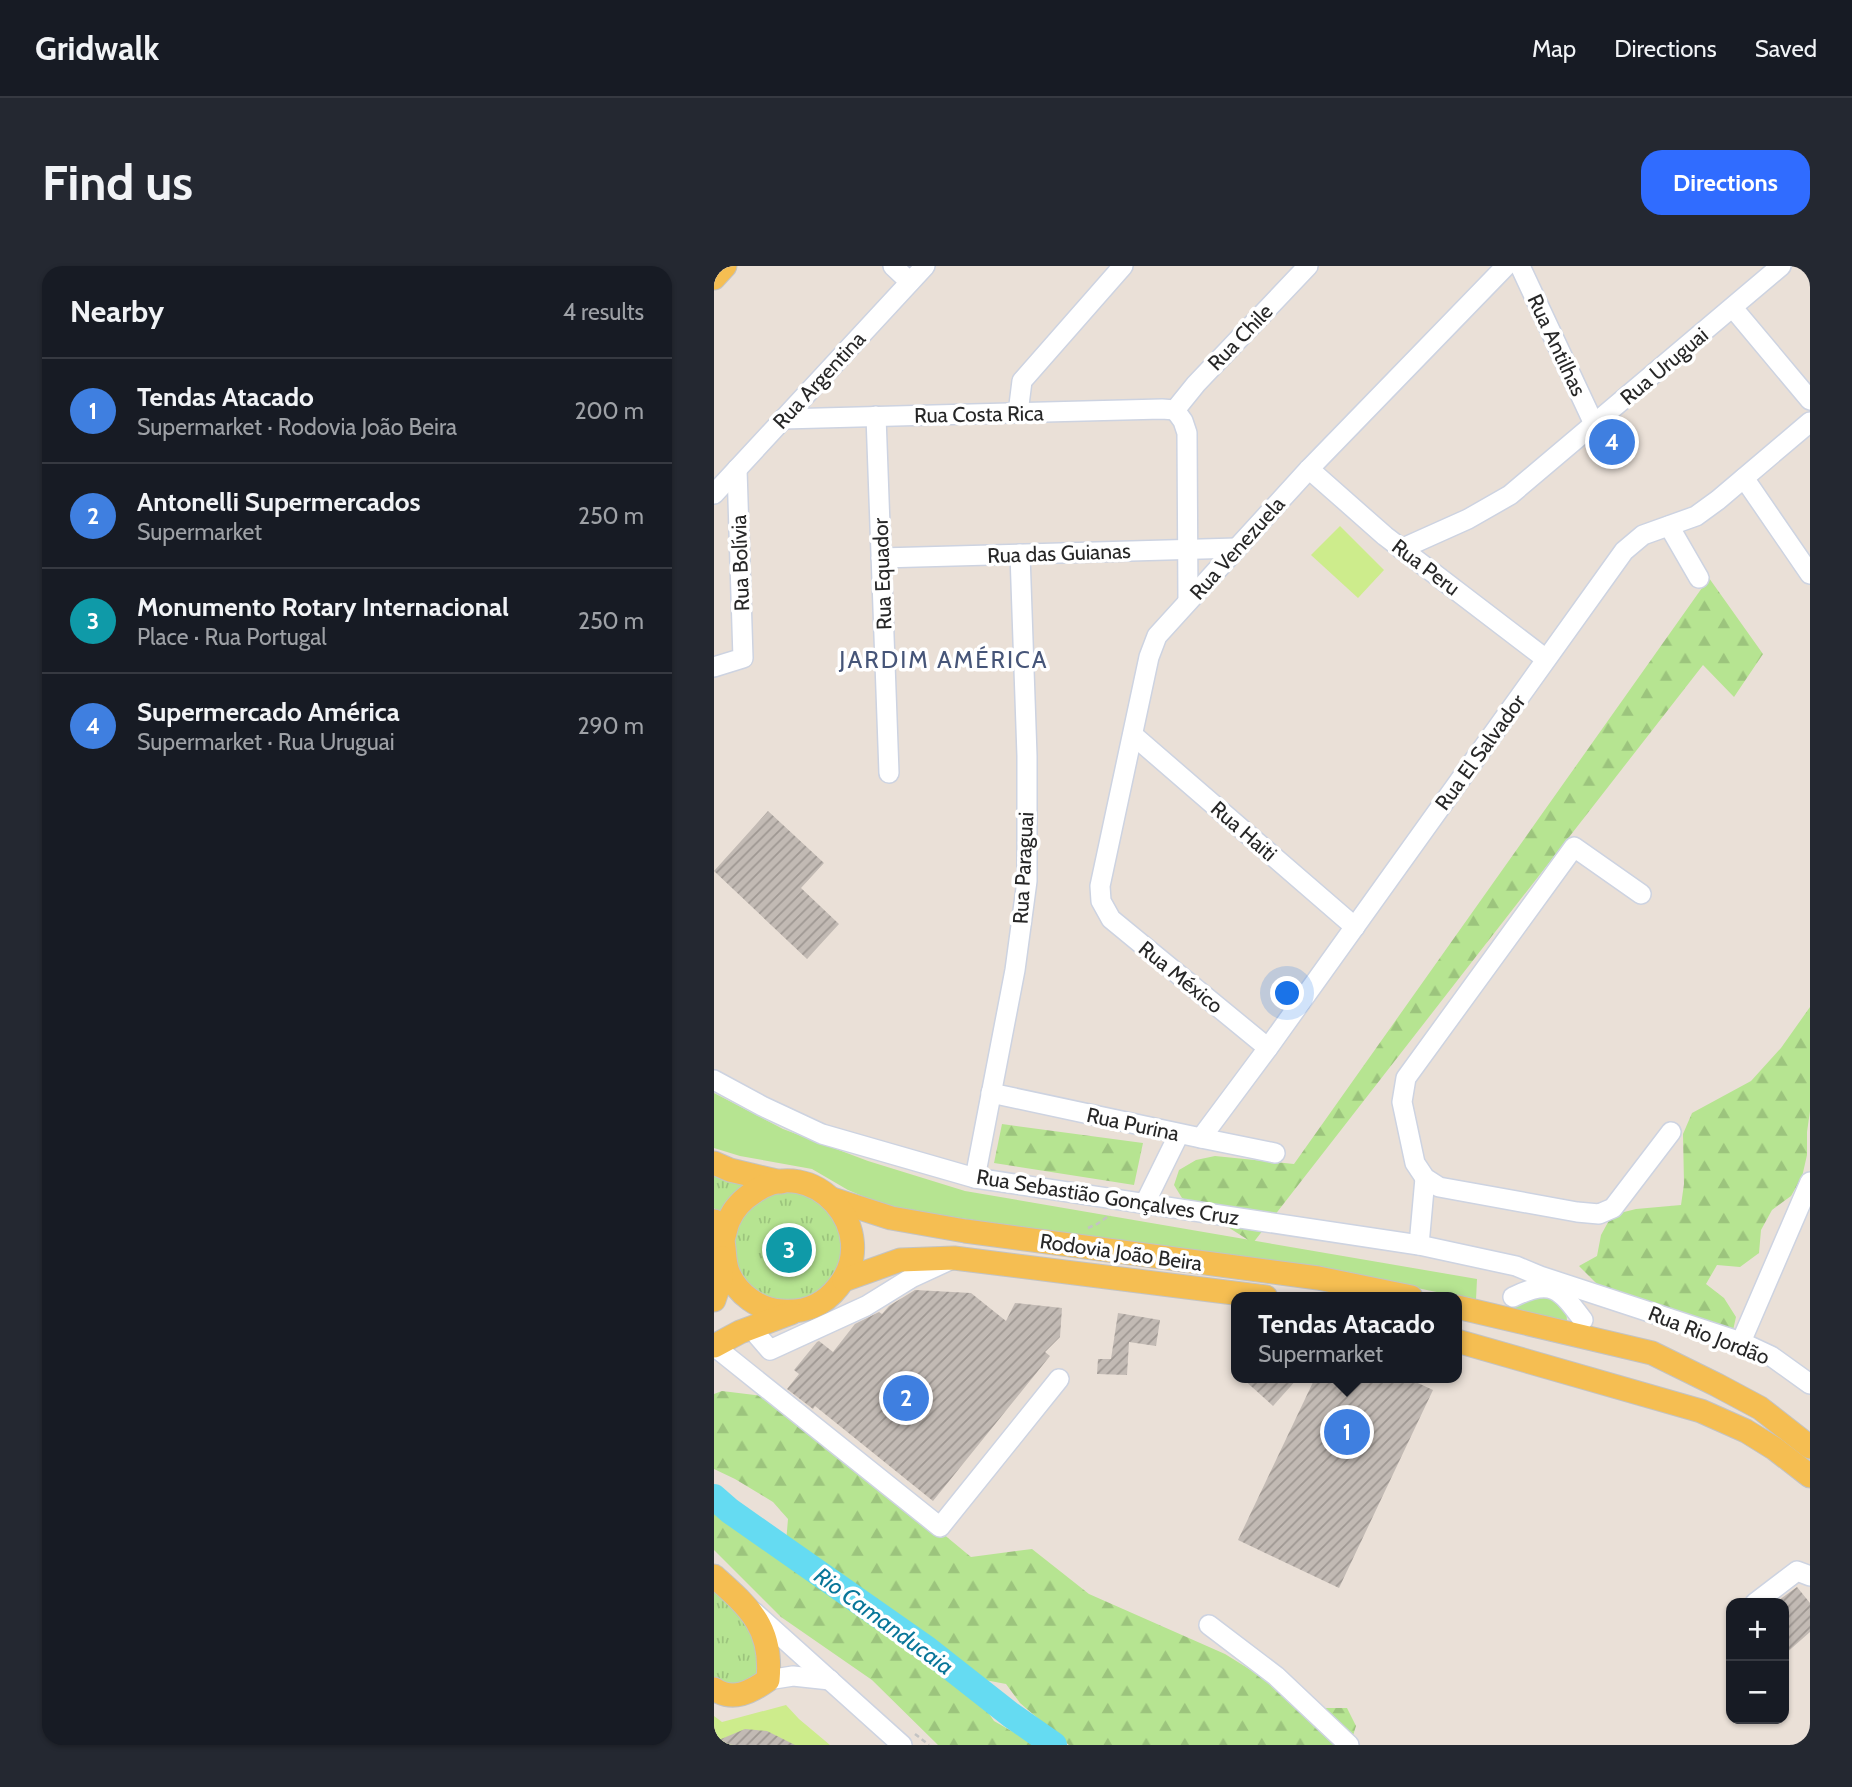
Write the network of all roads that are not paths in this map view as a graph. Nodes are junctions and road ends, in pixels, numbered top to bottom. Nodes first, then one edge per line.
1 (725, 266) edge
2 (893, 266) edge
3 (925, 266) edge
4 (1123, 266) edge
5 (1308, 266) edge
6 (1506, 266) edge
7 (1520, 266) edge
8 (1781, 266) edge
9 (714, 278) edge
10 (910, 282) junction
11 (1733, 308) junction
12 (1810, 400) edge
13 (1175, 410) junction
14 (1018, 413) junction
15 (876, 416) junction
16 (783, 419) junction
17 (1810, 422) edge
18 (1594, 424) junction
19 (737, 469) junction
20 (1309, 469) junction
21 (1744, 478) junction
22 (714, 495) edge
23 (1669, 526) junction
24 (1237, 548) junction
25 (1401, 549) junction
26 (1188, 550) junction
27 (1020, 554) junction
28 (881, 558) junction
29 (1810, 574) edge
30 (1699, 578) dead end
31 (1188, 601) junction
32 (1546, 659) junction
33 (714, 667) edge
34 (1133, 735) junction
35 (889, 773) dead end
36 (1641, 894) dead end
37 (1101, 901) joint
38 (1355, 927) junction
39 (1268, 1048) junction
40 (714, 1080) edge
41 (991, 1093) junction
42 (1671, 1132) dead end
43 (1180, 1134) junction
44 (1201, 1138) junction
45 (1275, 1153) dead end
46 (714, 1163) edge
47 (975, 1178) junction
48 (1425, 1178) junction
49 (781, 1182) junction
50 (1809, 1187) edge
51 (832, 1199) junction
52 (1137, 1202) junction
53 (720, 1238) edge
54 (1419, 1245) junction
55 (954, 1258) junction
56 (1516, 1266) junction
57 (716, 1288) edge
58 (837, 1288) junction
59 (1387, 1292) edge
60 (1231, 1293) edge
61 (1604, 1296) junction
62 (866, 1306) junction
63 (1462, 1307) edge
64 (1510, 1307) junction
65 (794, 1312) junction
66 (1579, 1327) junction
67 (751, 1328) junction
68 (1462, 1341) edge
69 (1741, 1342) junction
70 (714, 1346) edge
71 (1508, 1355) junction
72 (1552, 1367) junction
73 (1059, 1379) dead end
74 (1810, 1384) edge
75 (1810, 1447) edge
76 (1810, 1476) edge
77 (714, 1576) edge
78 (1810, 1576) edge
79 (1762, 1598) edge
80 (746, 1604) junction
81 (1209, 1625) dead end
82 (768, 1680) junction
83 (830, 1680) junction
84 (714, 1689) edge
85 (900, 1744) edge
86 (1349, 1745) edge

1 - 9 main road
2 - 10 street
3 - 10 street, Rua Argentina
4 - 14 street
5 - 13 street, Rua Chile
6 - 20 street, Rua Venezuela
7 - 18 street, Rua Antilhas
8 - 11 street, Rua Uruguai
10 - 16 street, Rua Argentina
11 - 12 street
11 - 18 street, Rua Uruguai
13 - 14 street, Rua Costa Rica
13 - 26 street
14 - 15 street, Rua Costa Rica
15 - 16 street, Rua Costa Rica
15 - 28 street, Rua Equador
16 - 19 street, Rua Argentina
17 - 21 street, Rua El Salvador
18 - 25 street, Rua Uruguai
19 - 22 street, Rua Argentina
19 - 33 street, Rua Bolívia
20 - 24 street, Rua Venezuela
20 - 25 street, Rua Peru
21 - 23 street, Rua El Salvador
21 - 29 street
23 - 30 street
23 - 32 street, Rua El Salvador
24 - 26 street, Rua das Guianas
24 - 31 street, Rua Venezuela
25 - 32 street, Rua Peru
26 - 27 street, Rua das Guianas
26 - 31 street
27 - 28 street, Rua das Guianas
27 - 41 street, Rua Paraguai
28 - 35 street, Rua Equador
31 - 34 street, Rua Venezuela
32 - 38 street, Rua El Salvador
34 - 37 street, Rua Venezuela
34 - 38 street, Rua Haiti
36 - 48 street
37 - 39 street, Rua México
38 - 39 street, Rua El Salvador
39 - 44 street, Rua El Salvador
40 - 47 street, Rua Sebastião Gonçalves Cruz
41 - 43 street, Rua Purina
41 - 47 street, Rua Paraguai
42 - 48 street
43 - 44 street, Rua Purina
43 - 52 street
44 - 45 street, Rua Purina
46 - 49 main road
47 - 52 street, Rua Sebastião Gonçalves Cruz
48 - 54 street
49 - 51 main road
49 - 53 main road
50 - 69 street
51 - 58 main road
51 - 59 main road, Rodovia João Beira
52 - 54 street, Rua Sebastião Gonçalves Cruz
53 - 57 main road
53 - 65 main road
54 - 56 street, Rua Sebastião Gonçalves Cruz
55 - 58 main road, Rodovia João Beira
55 - 60 main road, Rodovia João Beira
55 - 62 street
56 - 61 street, Rua Rio Jordão
56 - 64 street
58 - 62 street
58 - 65 main road
61 - 66 street
61 - 69 street, Rua Rio Jordão
62 - 67 street
63 - 64 main road
64 - 66 main road
64 - 66 street
64 - 71 main road
65 - 67 main road
66 - 72 main road
66 - 75 main road
67 - 70 main road
68 - 71 main road
69 - 74 street, Rua Rio Jordão
70 - 73 street
71 - 72 main road
72 - 76 main road
77 - 80 main road
78 - 79 street
80 - 82 main road
80 - 83 street
81 - 86 street
82 - 83 street
82 - 84 main road
83 - 85 street

